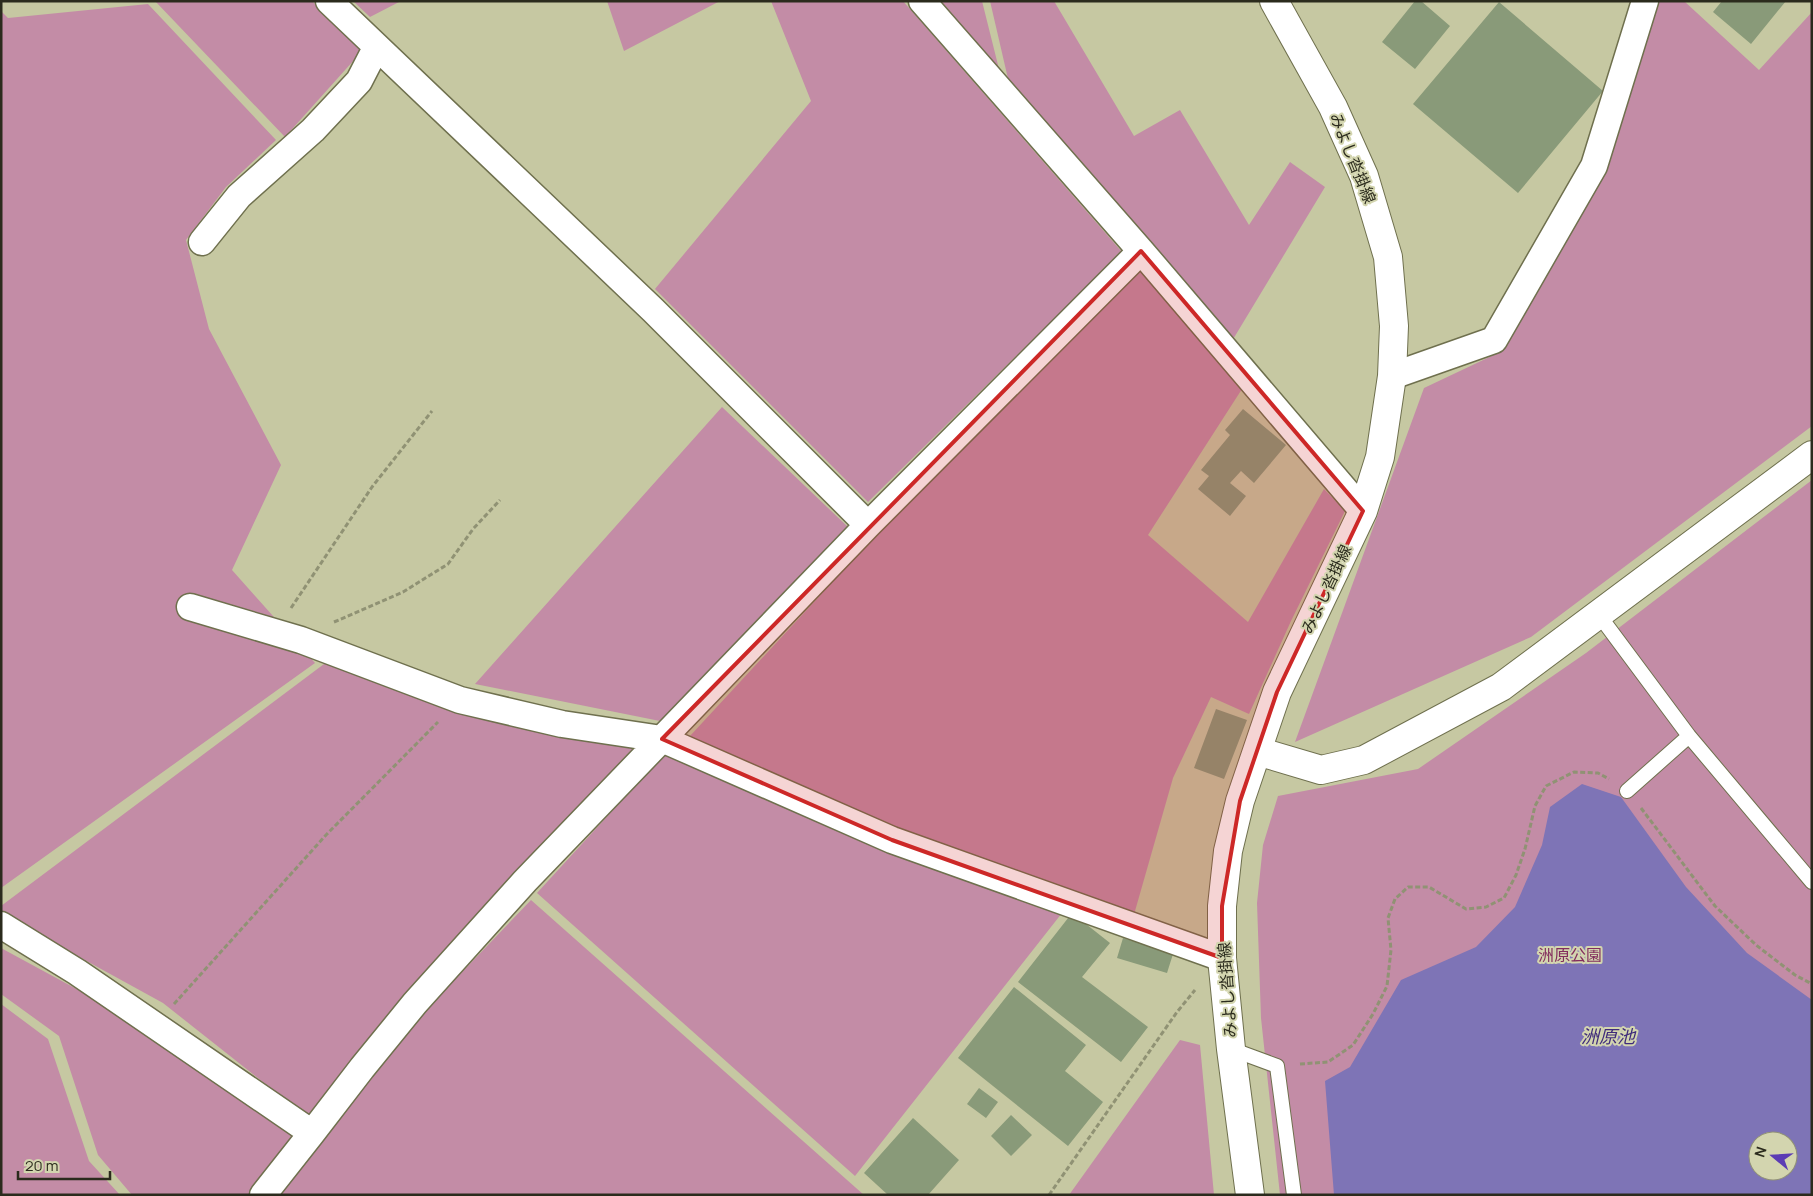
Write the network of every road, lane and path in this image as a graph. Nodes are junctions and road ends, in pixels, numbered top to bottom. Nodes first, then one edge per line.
1 (329, 1) edge
2 (922, 1) edge
3 (1274, 1) edge
4 (1645, 1) edge
5 (376, 48) junction
6 (202, 242) dead end
7 (1141, 251) junction
8 (1392, 376) junction
9 (432, 411) dead end
10 (1812, 455) edge
11 (500, 500) dead end
12 (1363, 512) junction
13 (868, 525) junction
14 (190, 607) dead end
15 (1599, 615) junction
16 (289, 637) junction
17 (460, 700) junction
18 (1689, 736) junction
19 (662, 739) junction
20 (1257, 751) junction
21 (1627, 791) junction
22 (1812, 882) edge
23 (1, 925) edge
24 (1222, 958) junction
25 (1812, 984) edge
26 (155, 1025) junction
27 (1231, 1049) junction
28 (1277, 1066) junction
29 (312, 1133) junction
30 (263, 1195) edge
31 (1048, 1195) edge
32 (1250, 1195) edge
33 (1294, 1195) edge

1 - 5 street
2 - 7 street
3 - 8 main road, みよし沓掛線
4 - 8 street
5 - 6 street
5 - 13 street
7 - 12 street
7 - 13 street
8 - 12 main road, みよし沓掛線
9 - 16 path
10 - 15 main road
11 - 16 path
12 - 20 main road, みよし沓掛線
13 - 19 street
14 - 16 street
15 - 18 lane
15 - 20 main road
16 - 17 street
17 - 19 street
17 - 26 path
18 - 21 lane
18 - 22 lane
19 - 24 street
19 - 29 street
20 - 24 main road, みよし沓掛線
21 - 25 path
21 - 28 path
23 - 26 street
24 - 27 main road, みよし沓掛線
24 - 31 path
26 - 29 street
27 - 28 lane
27 - 32 main road, みよし沓掛線
28 - 33 lane
29 - 30 street

